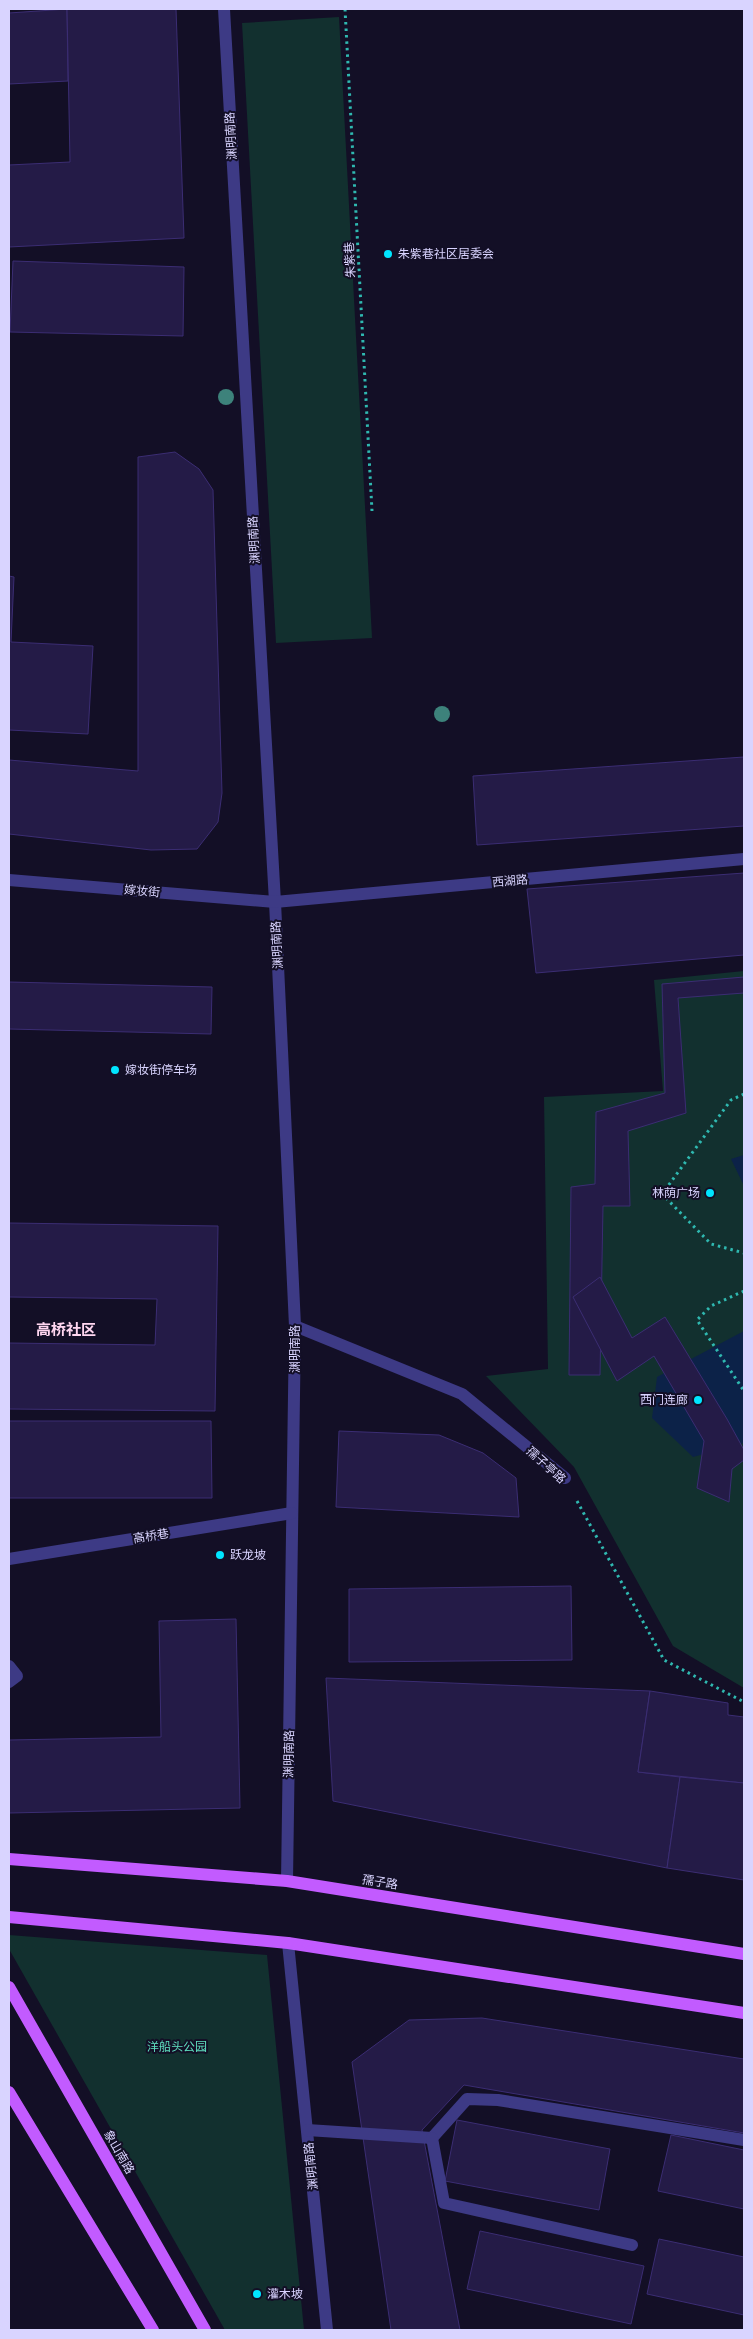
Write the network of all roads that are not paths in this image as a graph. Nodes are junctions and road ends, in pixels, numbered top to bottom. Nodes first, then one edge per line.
1 (224, 9) edge
2 (744, 859) edge
3 (9, 880) edge
4 (275, 902) junction
5 (295, 1326) junction
6 (565, 1478) road end
7 (292, 1513) junction
8 (9, 1559) edge
9 (9, 1666) edge
10 (9, 1682) edge
11 (9, 1859) edge
12 (287, 1881) junction
13 (9, 1917) edge
14 (288, 1943) junction
15 (744, 1954) edge
16 (9, 1987) edge
17 (744, 2013) edge
18 (9, 2092) edge
19 (307, 2130) junction
20 (432, 2138) junction
21 (744, 2140) edge
22 (632, 2245) dead end
23 (153, 2330) edge
24 (205, 2330) edge
25 (327, 2330) edge

1 - 4 street, 渊明南路
2 - 4 street, 西湖路
3 - 4 street, 嫁妆街
4 - 5 street, 渊明南路
5 - 6 street, 孺子亭路
5 - 7 street, 渊明南路
7 - 8 street, 高桥巷
7 - 12 street, 渊明南路
9 - 10 street
11 - 12 main road, 孺子路
12 - 15 main road, 孺子路
13 - 14 main road
14 - 17 main road
14 - 19 street, 渊明南路
16 - 24 main road, 象山南路
18 - 23 main road
19 - 20 street
19 - 25 street, 渊明南路
20 - 21 street
20 - 22 street

